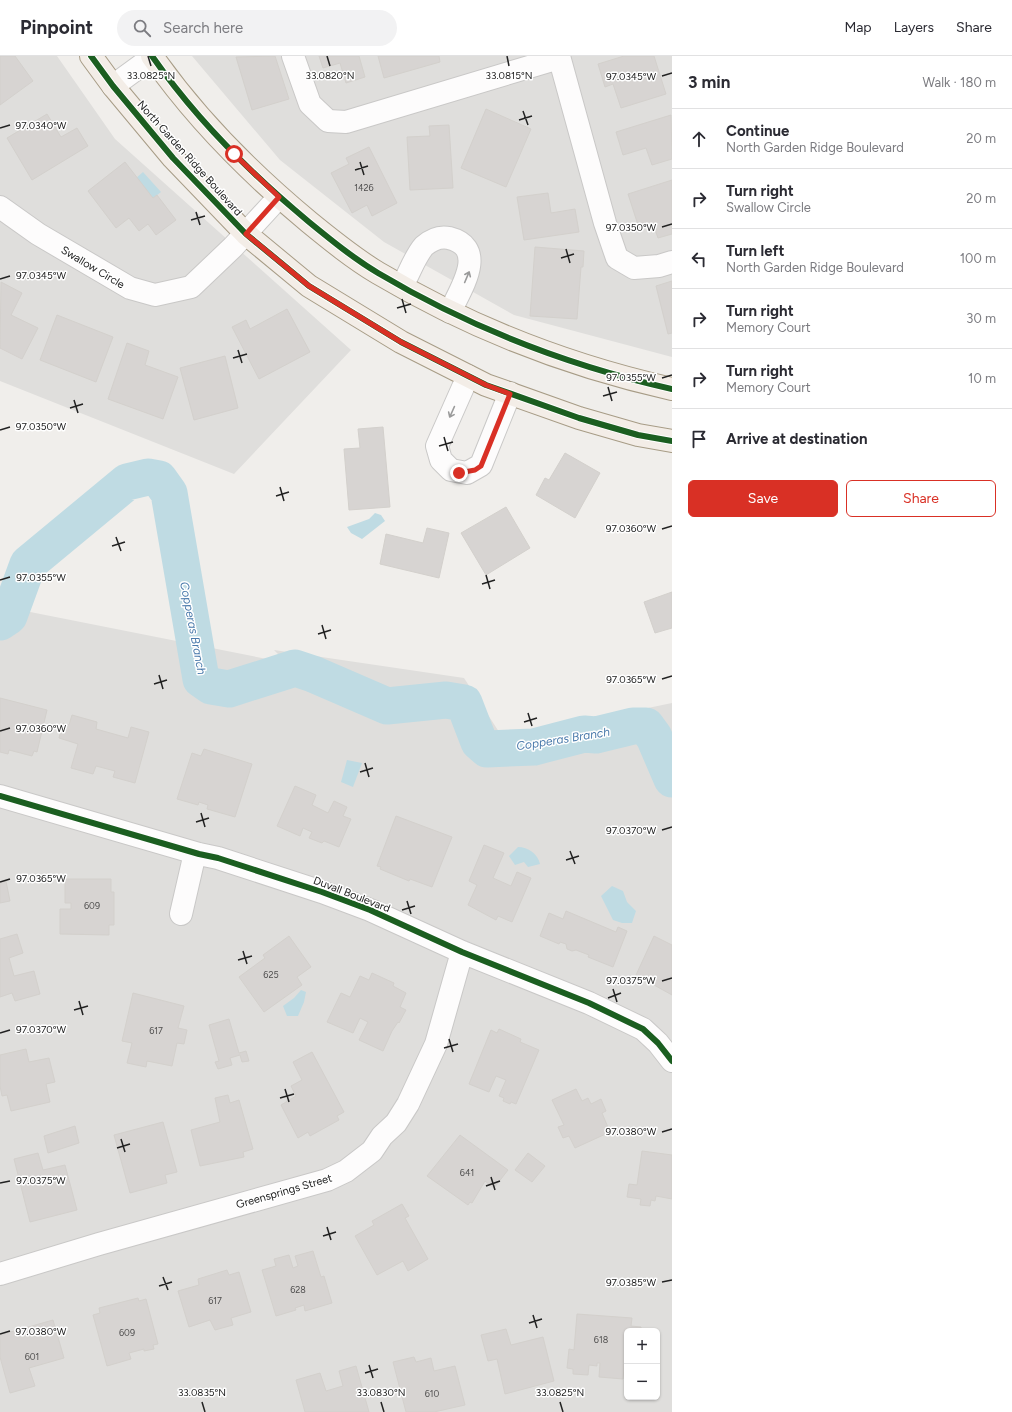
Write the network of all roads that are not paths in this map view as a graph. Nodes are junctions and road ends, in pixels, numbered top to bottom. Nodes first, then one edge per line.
1 (91, 56) edge
2 (153, 56) edge
3 (293, 56) edge
4 (559, 57) edge
5 (112, 86) junction
6 (279, 197) junction
7 (0, 207) edge
8 (246, 234) junction
9 (672, 262) edge
10 (402, 286) junction
11 (450, 312) junction
12 (468, 376) junction
13 (672, 389) edge
14 (510, 394) junction
15 (672, 441) edge
16 (0, 796) edge
17 (195, 853) junction
18 (181, 914) dead end
19 (462, 952) junction
20 (672, 1061) edge
21 (0, 1274) edge

1 - 5 main road, North Garden Ridge Boulevard
2 - 5 street
2 - 6 main road
3 - 4 street
4 - 9 street
5 - 8 main road, North Garden Ridge Boulevard
6 - 8 street, Swallow Circle
6 - 10 main road
7 - 8 street, Swallow Circle
8 - 12 main road, North Garden Ridge Boulevard
10 - 11 main road
11 -> 10 street
11 - 13 main road
12 - 14 main road, North Garden Ridge Boulevard
12 -> 14 street
14 - 15 main road, North Garden Ridge Boulevard
16 - 17 street, Duvall Boulevard
17 - 18 street
17 - 19 street, Duvall Boulevard
19 - 20 street, Duvall Boulevard
19 - 21 street, Greensprings Street

